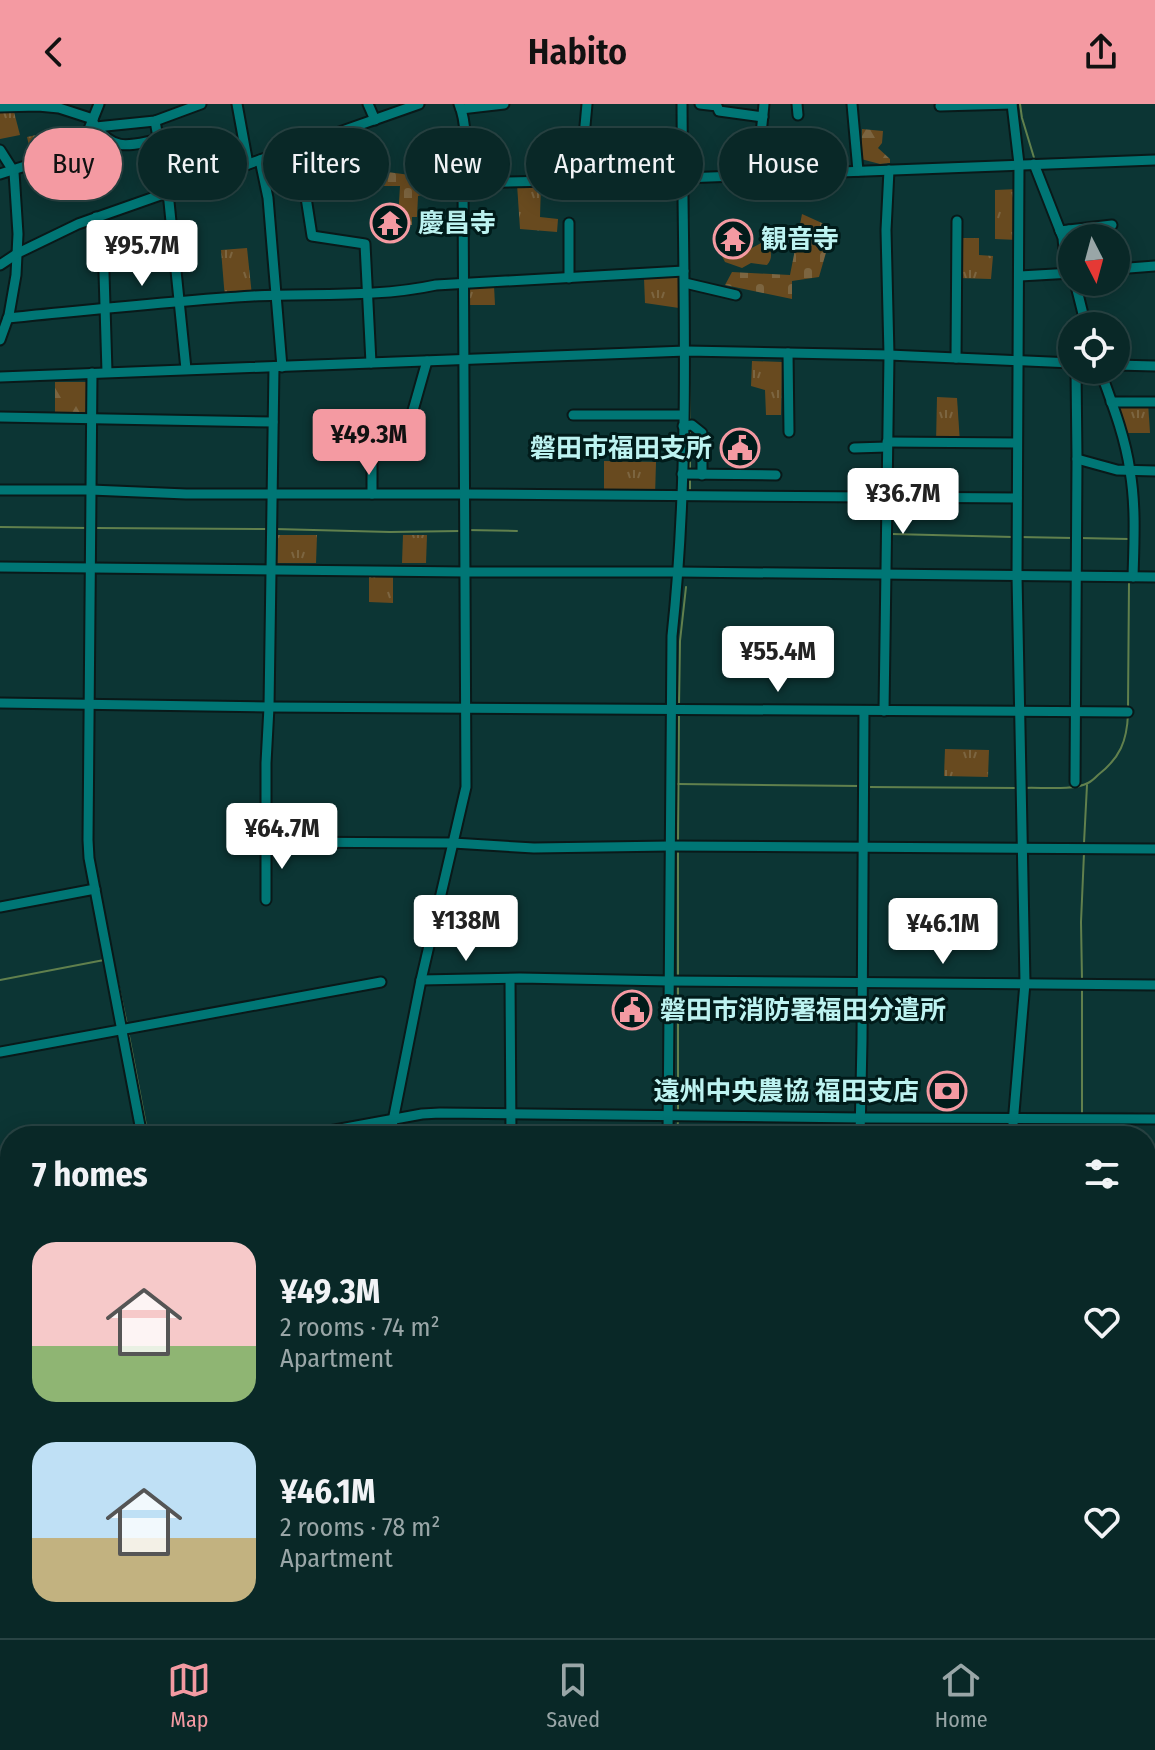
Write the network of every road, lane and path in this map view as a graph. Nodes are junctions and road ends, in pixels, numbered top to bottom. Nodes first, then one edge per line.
1 (99, 104) edge
2 (201, 104) edge
3 (237, 104) edge
4 (368, 104) edge
5 (419, 104) edge
6 (504, 104) edge
7 (587, 104) edge
8 (682, 104) edge
9 (700, 104) edge
10 (764, 104) edge
11 (797, 104) edge
12 (852, 104) edge
13 (1012, 104) edge
14 (460, 106) edge
15 (940, 106) edge
16 (0, 107) edge
17 (798, 115) dead end
18 (763, 117) junction
19 (375, 120) junction
20 (155, 121) junction
21 (94, 122) junction
22 (156, 128) edge
23 (352, 128) edge
24 (465, 128) edge
25 (585, 128) edge
26 (682, 128) edge
27 (762, 128) edge
28 (138, 144) edge
29 (0, 150) edge
30 (263, 159) edge
31 (260, 160) junction
32 (1155, 160) edge
33 (248, 164) joint
34 (1019, 164) junction
35 (1034, 164) junction
36 (12, 170) junction
37 (889, 170) junction
38 (847, 171) edge
39 (858, 171) junction
40 (0, 174) edge
41 (145, 200) edge
42 (169, 200) edge
43 (306, 200) edge
44 (463, 200) edge
45 (683, 200) edge
46 (96, 217) junction
47 (957, 221) dead end
48 (569, 223) dead end
49 (1061, 224) edge
50 (18, 253) junction
51 (0, 265) edge
52 (1155, 266) edge
53 (1130, 268) edge
54 (684, 271) junction
55 (1058, 274) edge
56 (1020, 276) junction
57 (569, 278) junction
58 (463, 283) junction
59 (690, 284) junction
60 (366, 293) junction
61 (736, 295) dead end
62 (277, 296) junction
63 (179, 301) junction
64 (105, 309) junction
65 (8, 318) junction
66 (0, 340) edge
67 (686, 351) junction
68 (788, 353) junction
69 (889, 355) junction
70 (956, 358) junction
71 (464, 359) junction
72 (1018, 360) junction
73 (427, 361) junction
74 (1058, 362) edge
75 (371, 363) junction
76 (1130, 365) edge
77 (1155, 366) edge
78 (278, 367) junction
79 (186, 369) junction
80 (107, 372) junction
81 (92, 373) junction
82 (0, 377) edge
83 (1076, 384) edge
84 (1105, 384) edge
85 (1111, 402) junction
86 (1155, 402) edge
87 (573, 415) dead end
88 (0, 417) edge
89 (91, 419) junction
90 (410, 421) dead end
91 (273, 422) junction
92 (686, 422) junction
93 (372, 429) dead end
94 (789, 432) dead end
95 (1017, 443) junction
96 (887, 445) junction
97 (854, 448) dead end
98 (1077, 459) junction
99 (1130, 471) junction
100 (1155, 471) edge
101 (692, 475) junction
102 (776, 475) dead end
103 (0, 490) edge
104 (91, 490) junction
105 (273, 493) junction
106 (372, 494) junction
107 (465, 494) junction
108 (682, 496) junction
109 (886, 497) junction
110 (1017, 498) junction
111 (0, 567) edge
112 (90, 568) junction
113 (271, 569) junction
114 (466, 572) junction
115 (679, 572) junction
116 (886, 575) junction
117 (1017, 576) junction
118 (1076, 577) junction
119 (1133, 577) junction
120 (1155, 577) edge
121 (0, 703) edge
122 (89, 704) junction
123 (269, 707) junction
124 (466, 708) junction
125 (672, 710) junction
126 (864, 711) junction
127 (884, 711) junction
128 (1075, 712) junction
129 (1128, 712) dead end
130 (1019, 713) junction
131 (1075, 782) dead end
132 (267, 842) junction
133 (453, 843) junction
134 (670, 846) junction
135 (863, 847) junction
136 (1022, 848) junction
137 (1155, 849) edge
138 (95, 889) junction
139 (266, 900) dead end
140 (0, 907) edge
141 (510, 979) junction
142 (421, 980) junction
143 (669, 981) junction
144 (381, 982) dead end
145 (862, 982) junction
146 (1025, 983) junction
147 (1155, 985) edge
148 (122, 1030) junction
149 (0, 1052) edge
150 (511, 1114) junction
151 (668, 1116) junction
152 (860, 1118) junction
153 (1014, 1118) junction
154 (394, 1119) junction
155 (1155, 1119) edge
156 (140, 1126) edge
157 (356, 1126) edge
158 (392, 1126) edge
159 (511, 1126) edge
160 (668, 1126) edge
161 (860, 1126) edge
162 (1013, 1126) edge

1 - 21 street
2 - 20 street
3 - 33 street
4 - 19 street
5 - 19 street
6 - 14 street
7 - 25 street
8 - 26 street
9 - 18 street
10 - 18 street
11 - 17 street
12 - 39 street
13 - 15 street
13 - 34 street
14 - 24 street
16 - 21 street
18 - 27 street
19 - 23 street
20 - 21 street
20 - 22 street
21 - 28 street
21 - 36 street
29 - 36 street
30 - 31 street
31 - 33 street
31 - 62 street
32 - 35 street
34 - 35 street
34 - 37 street
34 - 56 street
35 - 49 street
36 - 40 street
36 - 50 street
37 - 39 street
37 - 69 street
38 - 39 street
41 - 46 street
42 - 63 street
43 - 60 street
44 - 58 street
45 - 54 street
46 - 50 street
46 - 64 street
47 - 70 street
48 - 57 street
50 - 51 street
50 - 65 street
52 - 53 street
54 - 57 street
54 - 59 street
55 - 56 street
56 - 72 street
57 - 58 street
58 - 60 street
58 - 71 street
59 - 61 street
59 - 67 street
60 - 62 street
60 - 75 street
62 - 63 street
62 - 78 street
63 - 64 street
63 - 79 street
64 - 65 street
64 - 80 street
65 - 66 street
67 - 68 street
67 - 71 street
67 - 92 street
68 - 69 street
68 - 94 street
69 - 70 street
69 - 96 street
70 - 72 street
71 - 73 street
71 - 107 street
72 - 74 street
72 - 95 street
73 - 75 street
73 - 90 street
75 - 78 street
76 - 77 street
78 - 79 street
78 - 91 street
79 - 80 street
80 - 81 street
81 - 82 street
81 - 89 street
83 - 98 street
84 - 85 street
85 - 86 street
85 - 99 street
87 - 92 street
88 - 89 street
89 - 91 street
89 - 104 street
91 - 105 street
92 - 101 street
92 - 101 street
93 - 106 street
95 - 96 street
95 - 110 street
96 - 97 street
96 - 109 street
98 - 99 street
98 - 118 street
99 - 100 street
99 - 119 street
101 - 102 street
101 - 108 street
103 - 104 street
104 - 105 street
104 - 112 street
105 - 106 street
105 - 113 street
106 - 107 street
107 - 108 street
107 - 114 street
108 - 109 street
108 - 115 street
109 - 110 street
109 - 116 street
110 - 117 street
111 - 112 street
112 - 113 street
112 - 122 street
113 - 114 street
113 - 123 street
114 - 115 street
114 - 124 street
115 - 116 street
115 - 125 street
116 - 117 street
116 - 127 street
117 - 118 street
117 - 130 street
118 - 119 street
118 - 128 street
119 - 120 street
121 - 122 street
122 - 123 street
122 - 138 street
123 - 124 street
123 - 132 street
124 - 125 street
124 - 133 street
125 - 126 street
125 - 134 street
126 - 127 street
126 - 135 street
127 - 130 street
128 - 129 street
128 - 130 street
128 - 131 street
130 - 136 street
132 - 133 street
132 - 139 street
133 - 134 street
133 - 142 street
134 - 135 street
134 - 143 street
135 - 136 street
135 - 145 street
136 - 137 street
136 - 146 street
138 - 140 street
138 - 148 street
141 - 142 street
141 - 143 street
141 - 150 street
142 - 154 street
143 - 145 street
143 - 151 street
144 - 148 street
145 - 146 street
145 - 152 street
146 - 147 street
146 - 153 street
148 - 149 street
148 - 156 street
150 - 151 street
150 - 154 street
150 - 159 street
151 - 152 street
151 - 160 street
152 - 153 street
152 - 161 street
153 - 155 street
153 - 162 street
154 - 157 street
154 - 158 street

